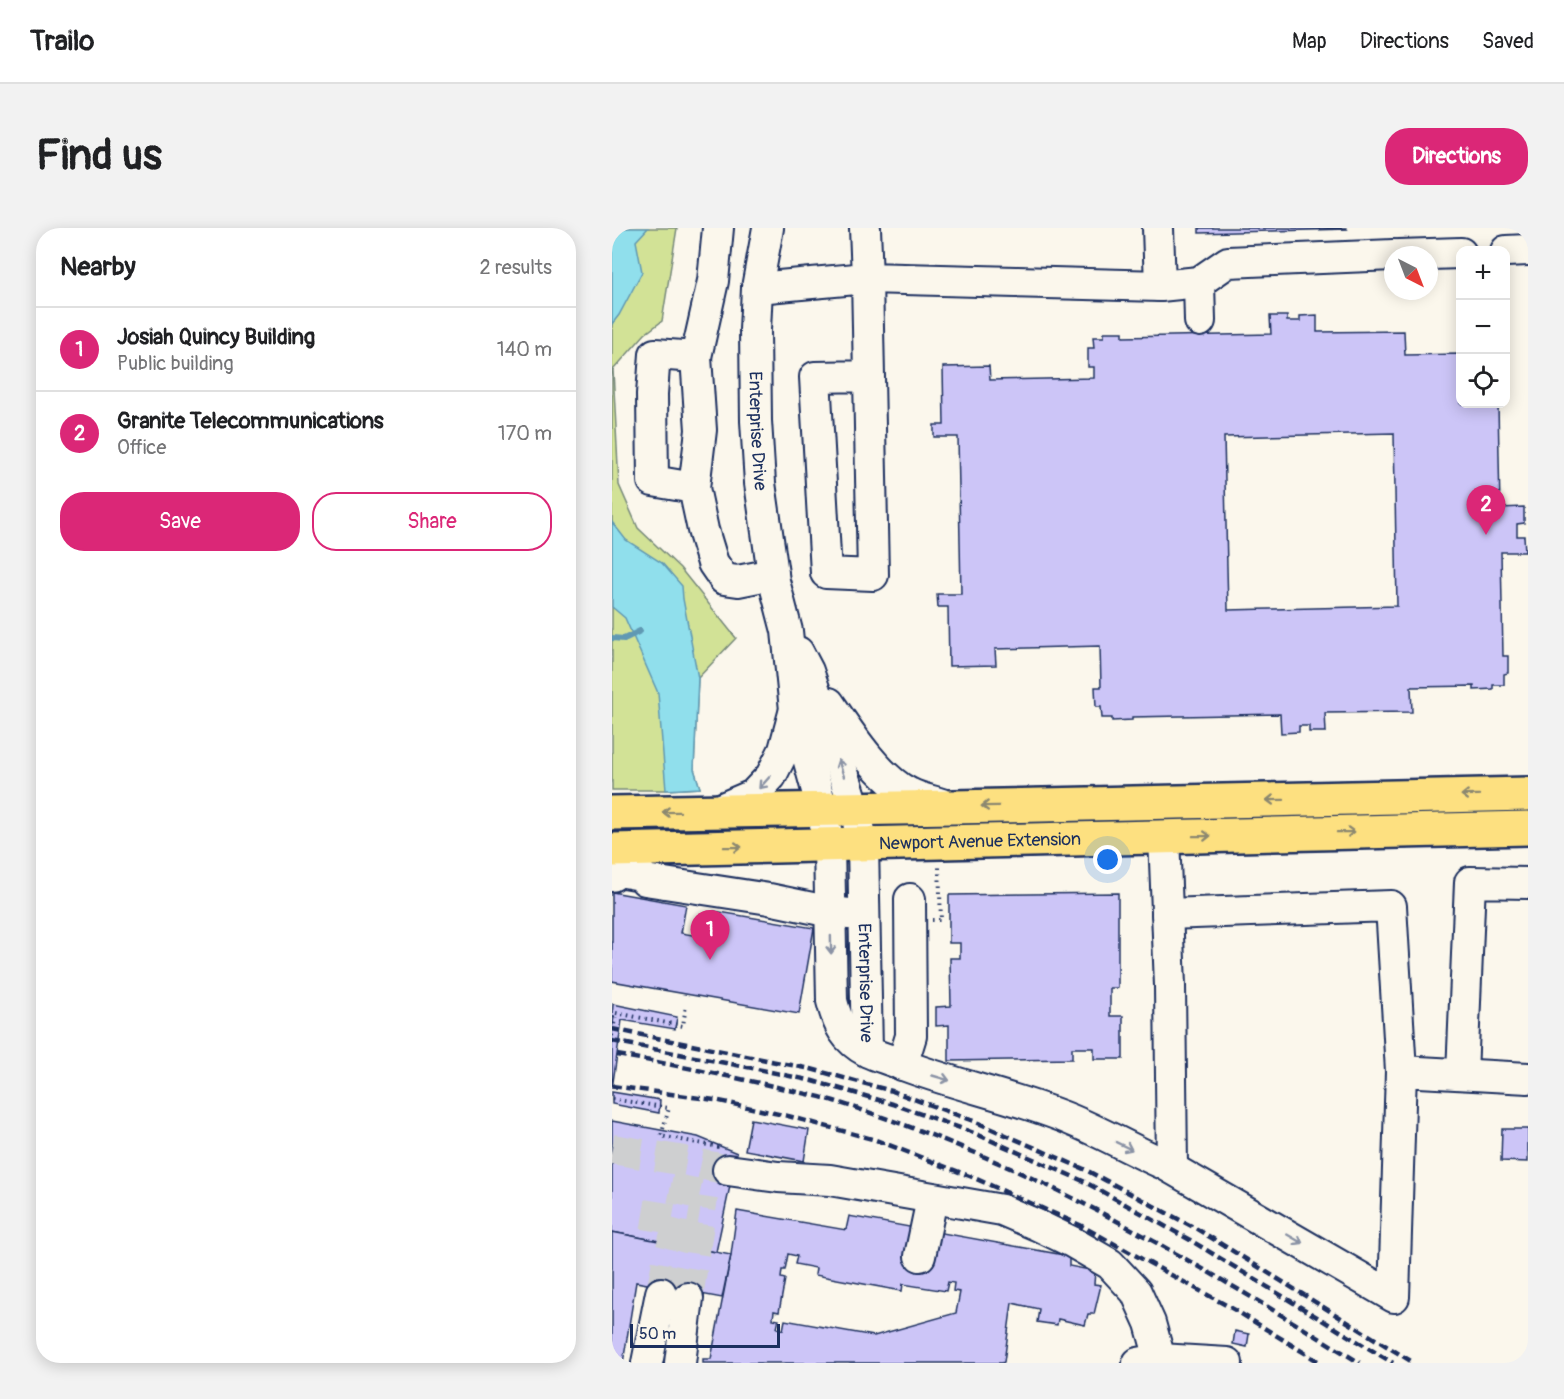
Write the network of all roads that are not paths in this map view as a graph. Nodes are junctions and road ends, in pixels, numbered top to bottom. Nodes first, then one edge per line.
1 (718, 228) edge
2 (768, 228) edge
3 (865, 228) edge
4 (1158, 228) edge
5 (1528, 250) edge
6 (1510, 251) edge
7 (1456, 252) edge
8 (1438, 253) edge
9 (1384, 255) edge
10 (867, 279) junction
11 (1199, 282) junction
12 (1160, 286) junction
13 (757, 288) junction
14 (1200, 321) dead end
15 (696, 357) junction
16 (869, 376) junction
17 (694, 488) junction
18 (773, 574) junction
19 (787, 631) junction
20 (808, 671) junction
21 (795, 710) junction
22 (1528, 794) edge
23 (954, 807) junction
24 (822, 809) junction
25 (855, 809) junction
26 (716, 811) junction
27 (612, 813) edge
28 (1528, 828) edge
29 (1164, 837) junction
30 (863, 844) junction
31 (829, 845) junction
32 (612, 850) edge
33 (645, 880) dead end
34 (1528, 883) edge
35 (910, 899) dead end
36 (831, 912) junction
37 (1167, 914) junction
38 (864, 915) junction
39 (867, 1051) junction
40 (902, 1065) junction
41 (1401, 1071) junction
42 (1462, 1074) junction
43 (1528, 1078) edge
44 (1172, 1168) junction
45 (728, 1170) tunnel mouth
46 (932, 1199) junction
47 (920, 1256) dead end
48 (1149, 1361) edge
49 (647, 1363) edge
50 (680, 1363) edge
51 (1227, 1363) edge

1 - 15 street
2 - 13 street, Enterprise Drive
3 - 10 street
4 - 12 street
5 - 6 street
7 - 8 street
9 - 11 street
10 - 12 street
10 - 13 street
10 - 16 street
11 - 12 street
11 - 14 street
13 - 18 street, Enterprise Drive
15 - 17 street
15 - 17 street
16 - 16 street
17 - 18 street
18 - 19 street, Enterprise Drive
19 - 20 street, Enterprise Drive
19 - 21 street, Enterprise Drive
20 - 23 street, Enterprise Drive
25 -> 20 street, Enterprise Drive
21 - 24 street, Enterprise Drive
21 -> 26 street, Enterprise Drive
22 -> 23 main road, Newport Avenue Extension
23 - 25 main road, Newport Avenue Extension
24 - 25 main road, Newport Avenue Extension
24 - 26 main road, Newport Avenue Extension
24 - 31 street, Enterprise Drive
25 - 30 street, Enterprise Drive
26 -> 27 main road, Newport Avenue Extension
29 -> 28 main road, Newport Avenue Extension
29 - 30 main road, Newport Avenue Extension
29 - 37 street
30 - 31 main road, Newport Avenue Extension
30 - 38 street, Enterprise Drive
32 -> 31 main road, Newport Avenue Extension
31 - 36 street, Enterprise Drive
33 - 36 street
34 - 42 street
35 - 40 street
36 - 38 street
36 -> 39 street, Enterprise Drive
37 - 41 street
37 - 44 street
38 - 39 street, Enterprise Drive
39 - 40 street
40 -> 44 street
41 - 42 street
44 -> 41 street
42 - 43 street
45 - 46 street
46 - 47 street
46 - 48 street
48 - 51 street
49 - 50 street

